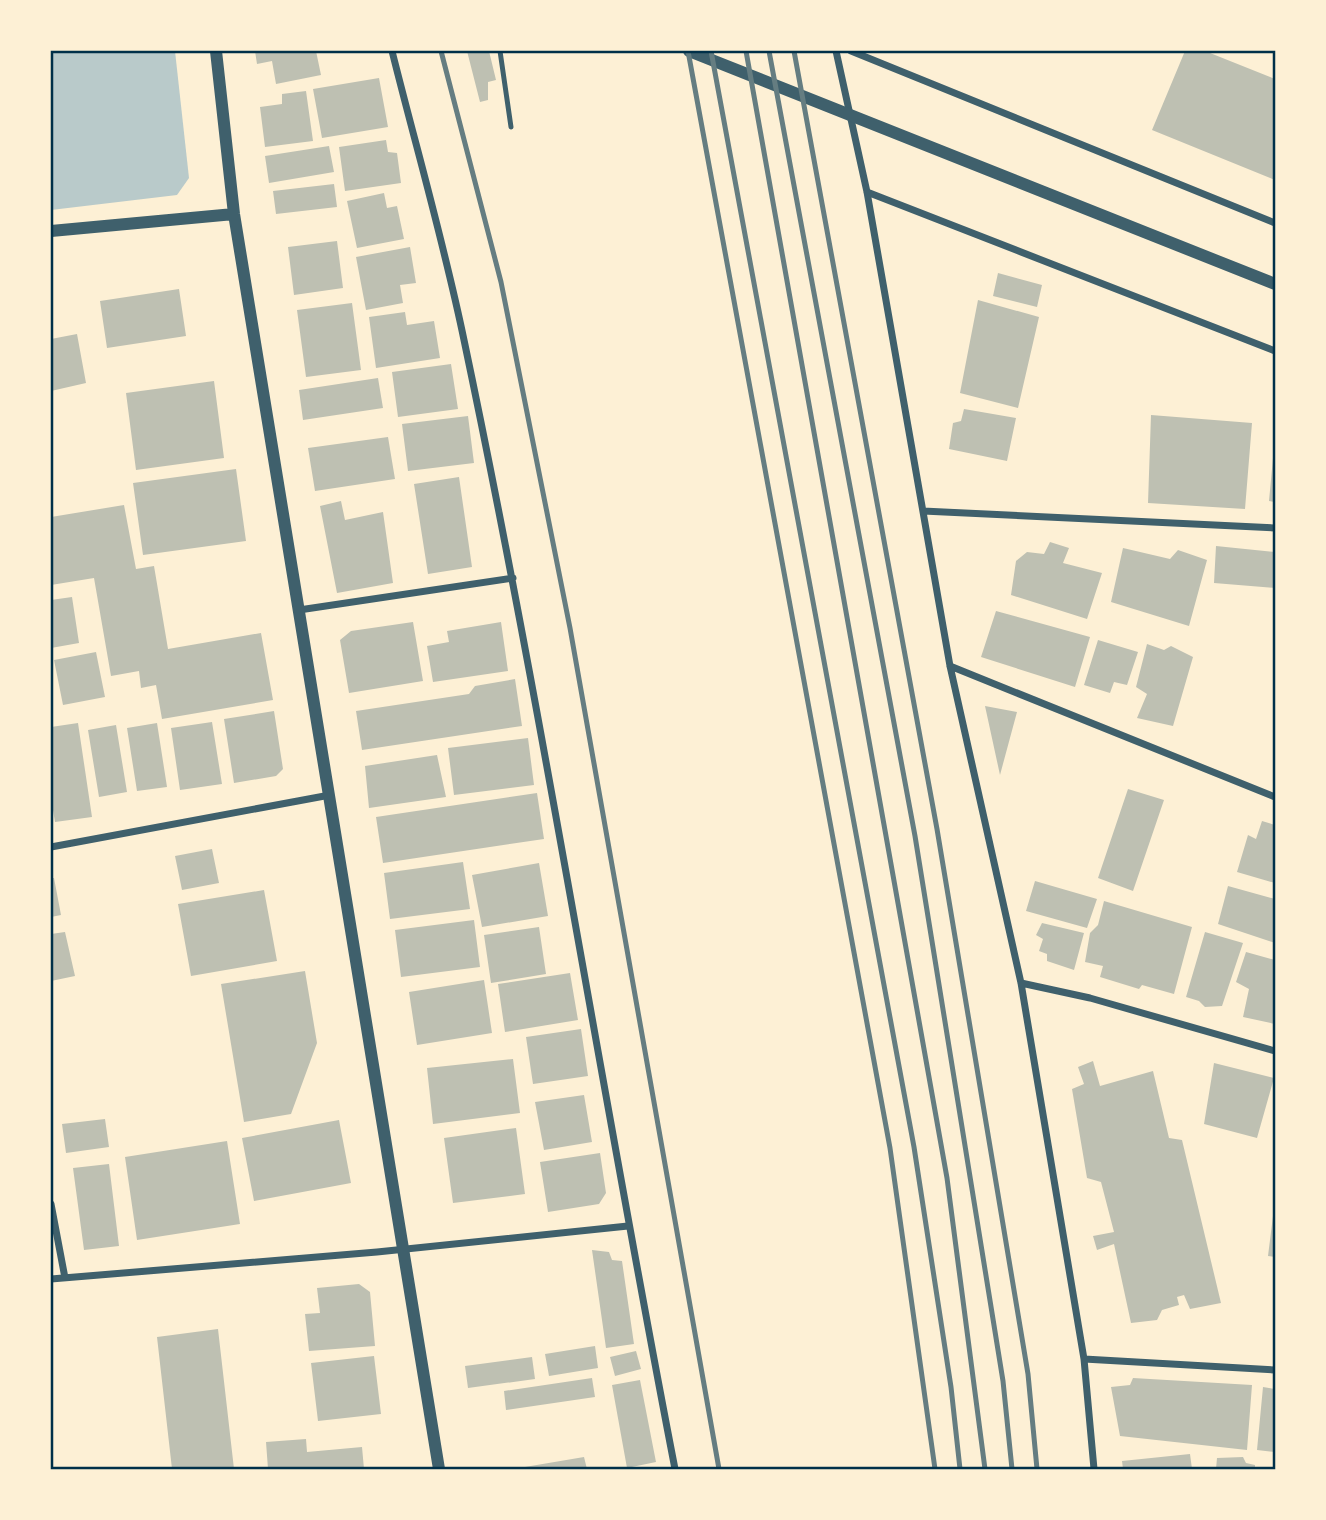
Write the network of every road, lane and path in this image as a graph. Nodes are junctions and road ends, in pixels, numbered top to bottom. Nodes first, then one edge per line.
1 (216, 51) edge
2 (392, 51) edge
3 (500, 51) edge
4 (689, 51) edge
5 (836, 51) edge
6 (851, 51) edge
7 (511, 127) dead end
8 (867, 192) junction
9 (234, 214) junction
10 (1275, 223) edge
11 (51, 231) edge
12 (1275, 284) edge
13 (1275, 351) edge
14 (923, 511) junction
15 (1275, 528) edge
16 (513, 578) junction
17 (299, 610) junction
18 (950, 666) junction
19 (330, 795) junction
20 (1275, 797) edge
21 (51, 847) edge
22 (1021, 983) junction
23 (1275, 1051) edge
24 (51, 1204) edge
25 (628, 1226) junction
26 (402, 1250) junction
27 (65, 1278) junction
28 (51, 1279) edge
29 (1084, 1359) junction
30 (1275, 1370) edge
31 (439, 1469) edge
32 (675, 1469) edge
33 (1094, 1469) edge

1 - 9 street
2 - 16 street
3 - 7 lane
4 - 12 street
5 - 8 street
6 - 10 street
8 - 13 street
8 - 14 street
9 - 11 street
9 - 17 street
14 - 15 street
14 - 18 street
16 - 17 street
16 - 25 street
17 - 19 street
18 - 20 street
18 - 22 street
19 - 21 street
19 - 26 street
22 - 23 street
22 - 29 street
24 - 27 street
25 - 26 street
25 - 32 street
26 - 27 street
26 - 31 street
27 - 28 street
29 - 30 street
29 - 33 street

